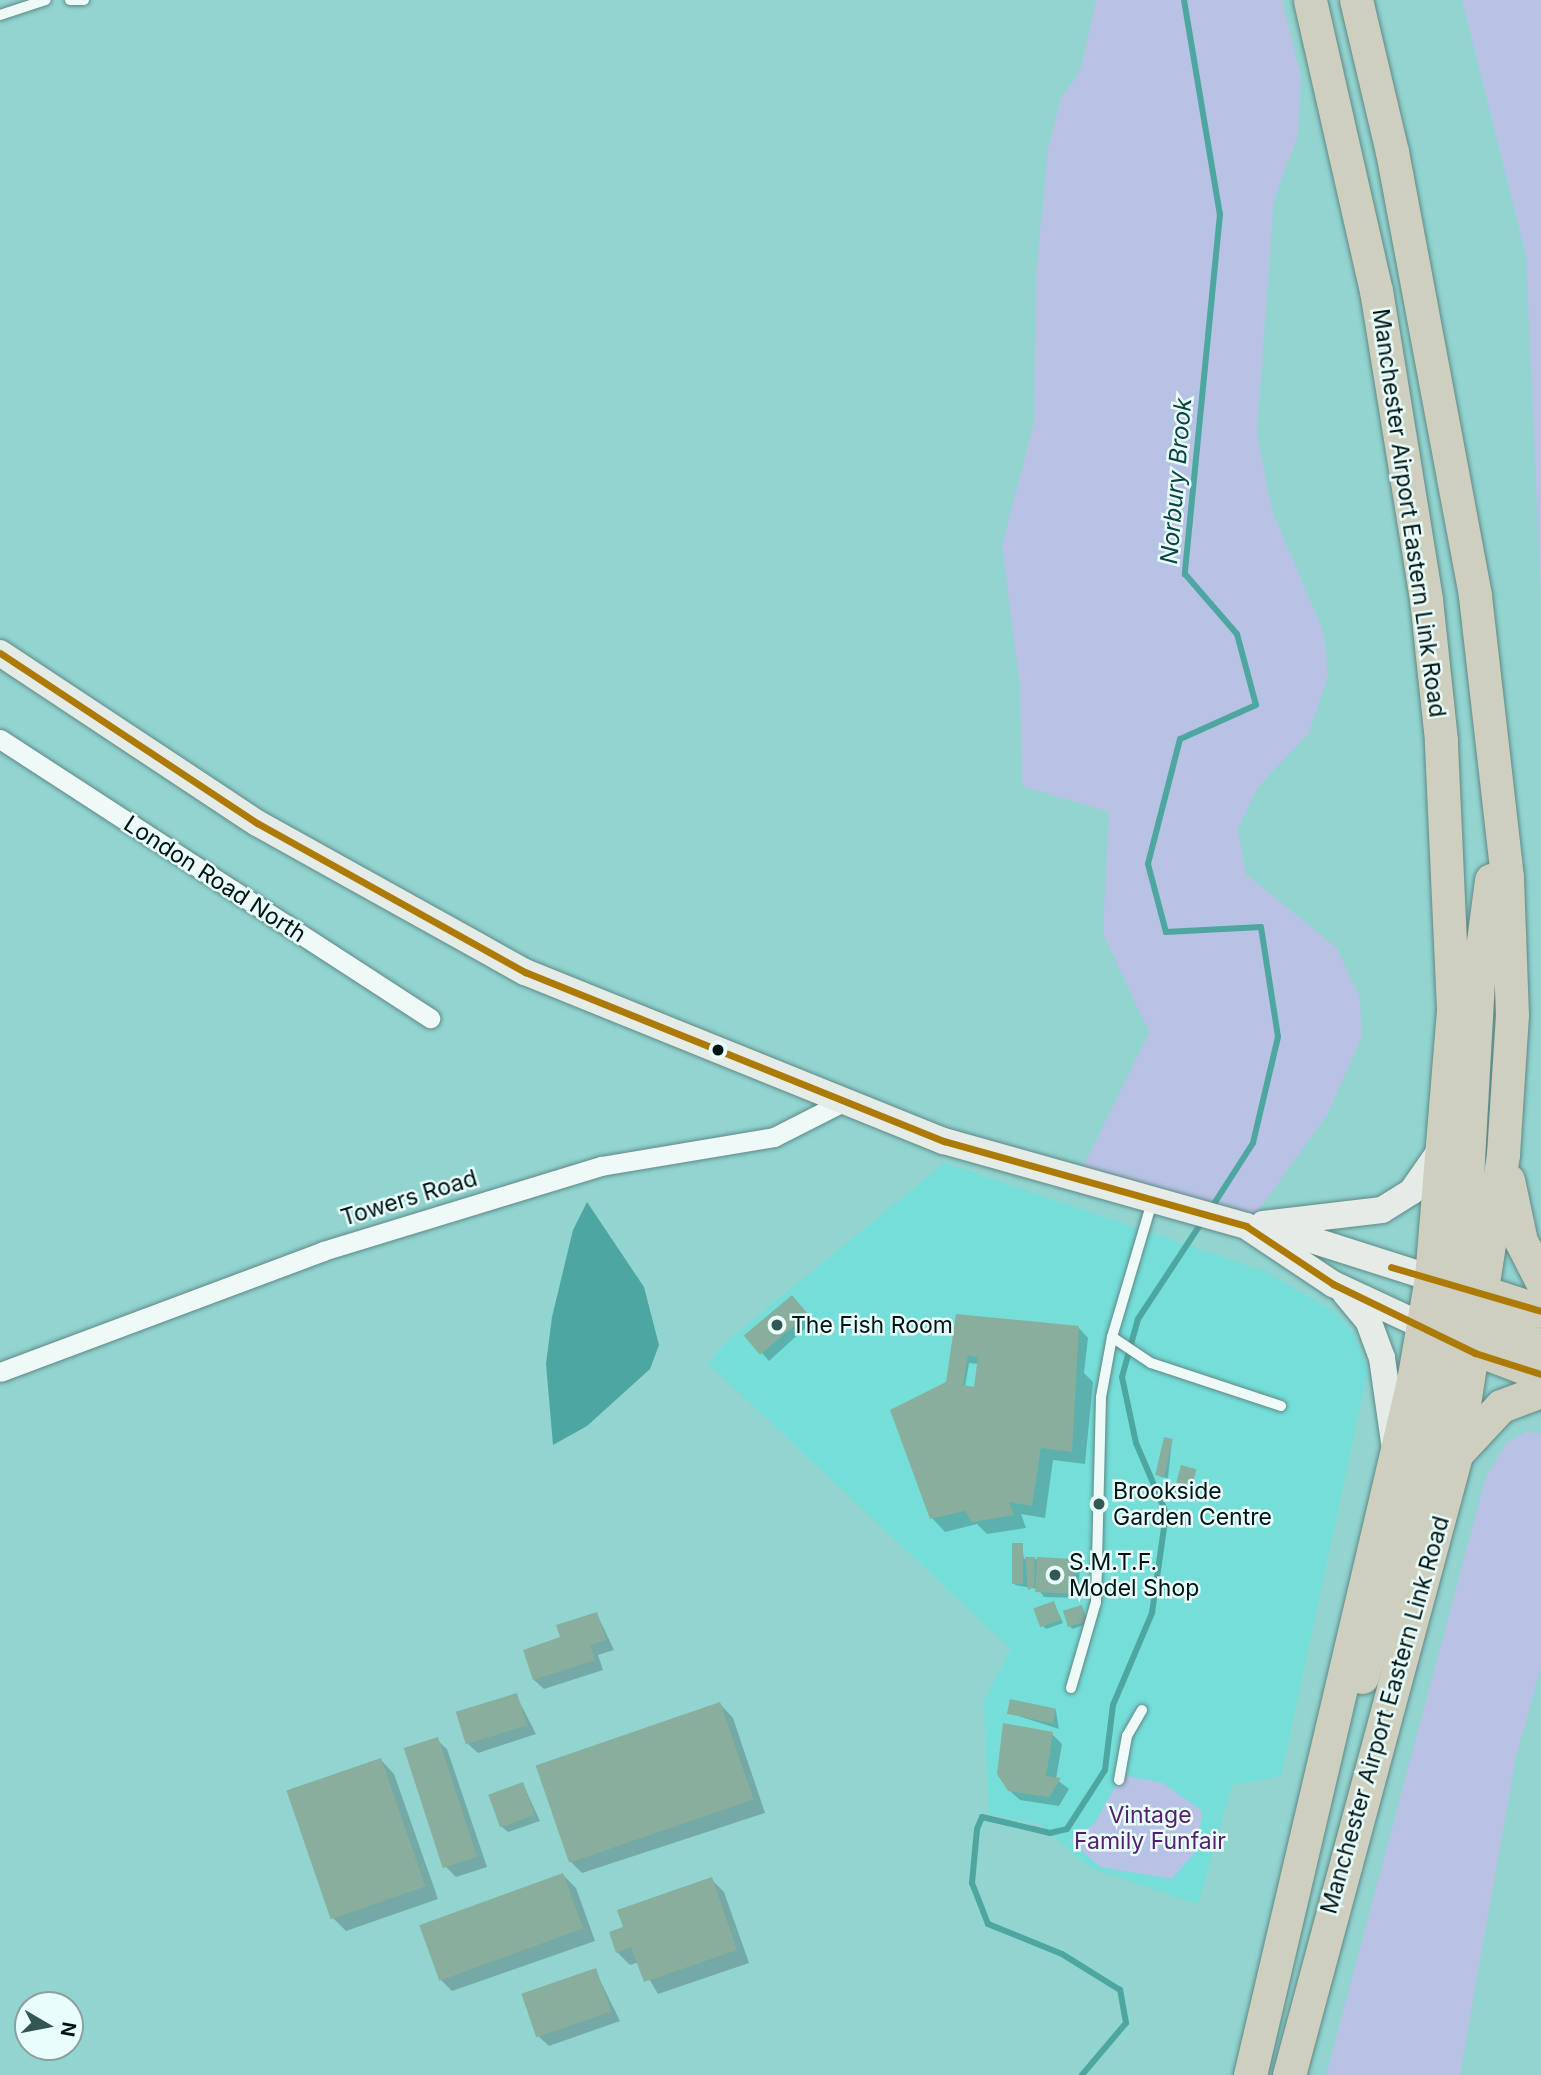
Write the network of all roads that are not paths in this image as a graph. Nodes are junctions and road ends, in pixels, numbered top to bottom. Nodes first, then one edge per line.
1 (46, 0) edge
2 (70, 0) edge
3 (85, 0) edge
4 (1310, 0) edge
5 (1356, 0) edge
6 (0, 15) edge
7 (0, 653) edge
8 (0, 739) edge
9 (1500, 811) junction
10 (430, 1018) dead end
11 (841, 1103) junction
12 (1443, 1146) junction
13 (1503, 1154) junction
14 (1165, 1202) junction
15 (1246, 1224) junction
16 (1541, 1280) edge
17 (1333, 1284) junction
18 (1541, 1311) edge
19 (1455, 1312) junction
20 (1112, 1337) junction
21 (1541, 1346) edge
22 (0, 1373) edge
23 (1541, 1374) edge
24 (1541, 1391) edge
25 (1281, 1406) dead end
26 (1456, 1455) junction
27 (1396, 1461) junction
28 (1071, 1688) dead end
29 (1142, 1710) dead end
30 (1119, 1780) dead end
31 (1315, 1796) junction
32 (1250, 2075) edge
33 (1289, 2075) edge

1 - 6 lane
2 - 3 lane
4 - 12 highway, Manchester Airport Eastern Link Road
5 - 9 highway, Manchester Airport Eastern Link Road
7 - 11 main road
8 - 10 street, London Road North
9 - 13 highway, Manchester Airport Eastern Link Road
9 - 19 highway
11 - 14 main road
11 - 22 street, Towers Road
12 - 15 main road
12 - 19 highway, Manchester Airport Eastern Link Road
13 - 16 highway
13 - 19 highway
14 - 15 main road
14 - 20 lane
15 - 17 main road
15 - 19 main road
17 - 19 main road
17 - 27 main road
18 - 19 highway
19 - 21 highway
19 - 23 highway
19 - 26 highway, Manchester Airport Eastern Link Road
19 - 27 highway, Manchester Airport Eastern Link Road
19 - 31 highway
20 - 25 lane
20 - 28 lane
24 - 26 highway
26 - 33 highway, Manchester Airport Eastern Link Road
27 - 31 highway, Manchester Airport Eastern Link Road
29 - 30 lane
31 - 32 highway, Manchester Airport Eastern Link Road

